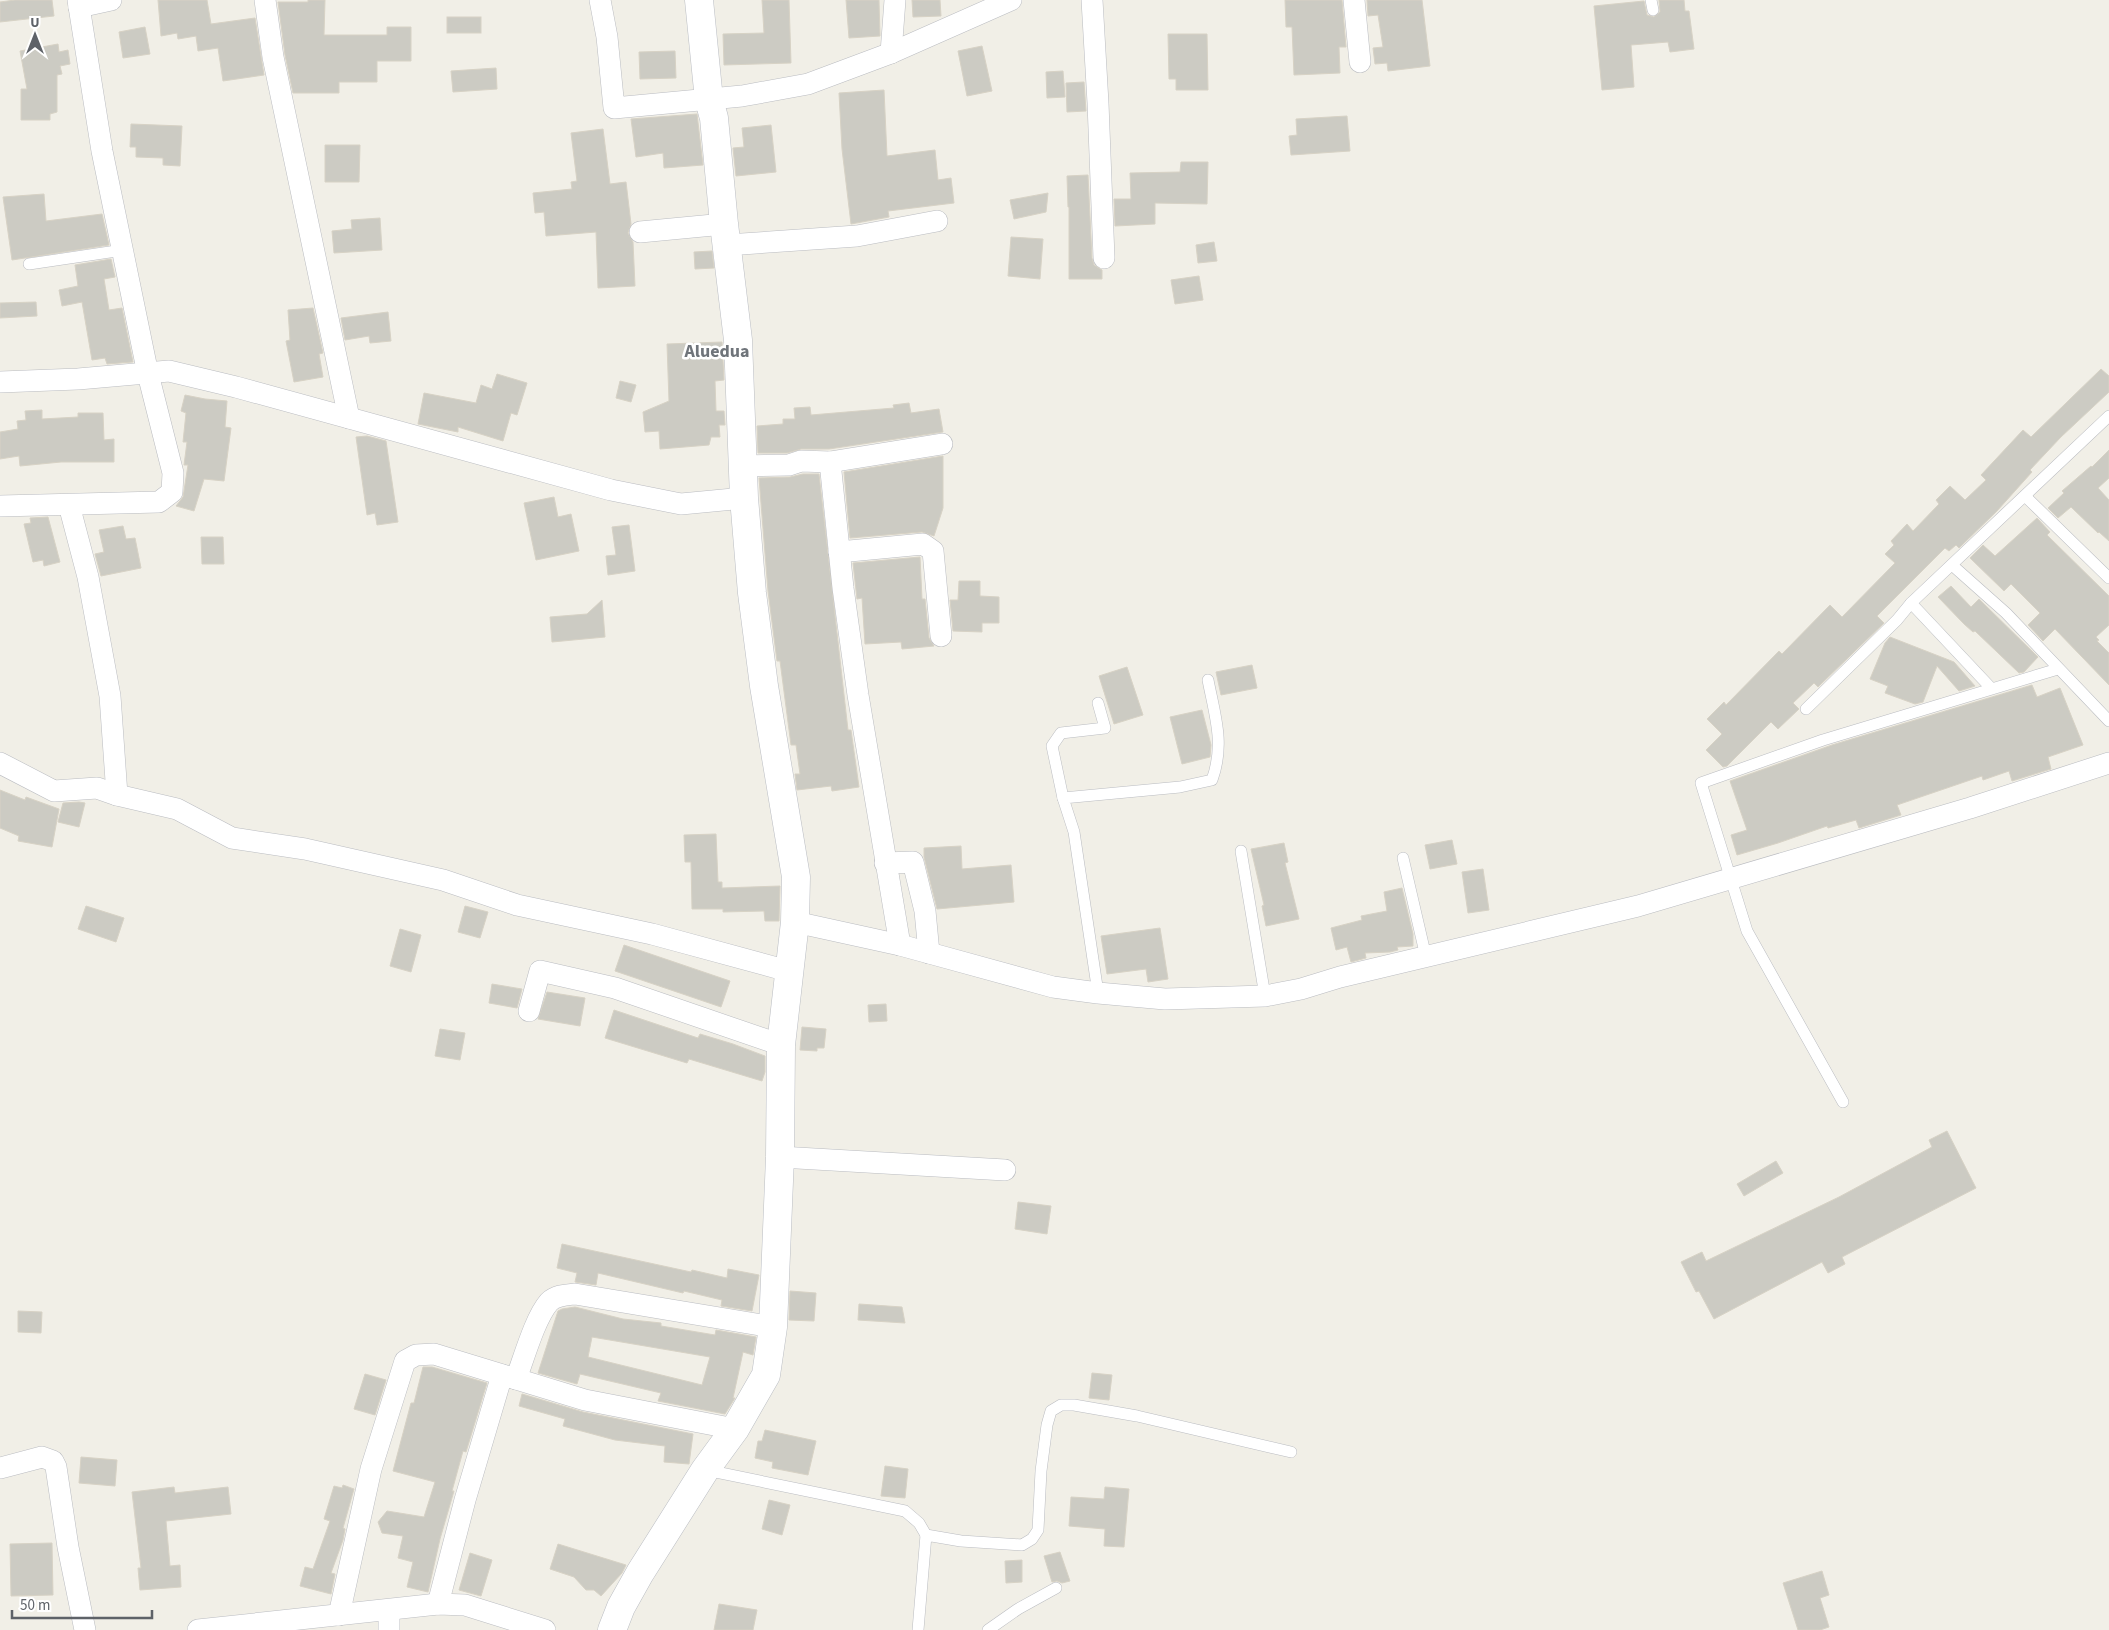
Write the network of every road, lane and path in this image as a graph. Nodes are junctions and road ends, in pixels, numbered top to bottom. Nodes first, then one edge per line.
1 (112, 0) edge
2 (265, 0) edge
3 (600, 0) edge
4 (699, 0) edge
5 (895, 0) edge
6 (1011, 0) edge
7 (1092, 0) edge
8 (1354, 0) edge
9 (79, 4) edge
10 (891, 53) junction
11 (1360, 62) dead end
12 (709, 100) junction
13 (937, 221) dead end
14 (640, 232) dead end
15 (725, 234) junction
16 (123, 250) junction
17 (1104, 258) dead end
18 (29, 264) dead end
19 (148, 374) junction
20 (0, 382) edge
21 (349, 418) junction
22 (2106, 424) edge
23 (942, 444) dead end
24 (830, 462) junction
25 (743, 466) junction
26 (2025, 496) junction
27 (744, 498) junction
28 (69, 505) junction
29 (0, 506) edge
30 (839, 552) junction
31 (1952, 565) junction
32 (2109, 578) edge
33 (1911, 603) junction
34 (941, 636) dead end
35 (2058, 669) junction
36 (1208, 680) dead end
37 (1990, 688) junction
38 (1098, 703) dead end
39 (1806, 709) dead end
40 (2109, 721) edge
41 (0, 763) edge
42 (2109, 763) edge
43 (117, 795) junction
44 (1063, 798) junction
45 (1241, 851) dead end
46 (1403, 858) dead end
47 (885, 863) junction
48 (1732, 880) junction
49 (795, 922) junction
50 (900, 945) junction
51 (929, 954) junction
52 (1426, 957) junction
53 (788, 970) junction
54 (1098, 993) junction
55 (1265, 996) junction
56 (528, 1011) dead end
57 (781, 1045) junction
58 (1843, 1102) dead end
59 (780, 1157) junction
60 (1005, 1170) dead end
61 (773, 1327) junction
62 (509, 1377) junction
63 (735, 1429) junction
64 (1291, 1452) dead end
65 (0, 1468) edge
66 (705, 1470) junction
67 (926, 1536) junction
68 (1056, 1588) dead end
69 (438, 1604) junction
70 (339, 1615) junction
71 (389, 1620) edge
72 (250, 1627) edge
73 (85, 1630) edge
74 (198, 1630) edge
75 (545, 1630) edge
76 (612, 1630) edge
77 (918, 1630) edge
78 (988, 1630) edge

1 - 9 street
2 - 21 street
3 - 12 street
4 - 12 street
5 - 10 street
6 - 10 street
7 - 17 street
8 - 11 street
9 - 16 street
10 - 12 street
12 - 15 street
13 - 15 street
14 - 15 street
15 - 25 street
16 - 18 lane
16 - 19 street
19 - 20 street
19 - 21 street
19 - 28 street
21 - 27 street
22 - 26 lane
23 - 24 street
24 - 25 street
24 - 30 street
25 - 27 street
26 - 31 lane
26 - 32 lane
27 - 49 street
28 - 29 street
28 - 43 street
30 - 34 street
30 - 47 street
31 - 33 lane
31 - 35 lane
33 - 37 lane
33 - 39 lane
35 - 37 lane
35 - 40 lane
36 - 44 lane
37 - 48 lane
38 - 44 lane
41 - 43 street
42 - 48 street
43 - 53 street
44 - 54 lane
45 - 55 lane
46 - 52 lane
47 - 50 street
47 - 51 street
48 - 52 street
48 - 58 lane
49 - 50 street
49 - 53 street
50 - 51 street
51 - 54 street
52 - 55 street
53 - 57 street
54 - 55 street
56 - 57 street
57 - 59 street
59 - 60 street
59 - 61 street
61 - 62 street
61 - 63 street
62 - 63 street
62 - 69 street
62 - 70 street
63 - 66 street
64 - 67 lane
65 - 73 street
66 - 67 lane
66 - 76 street
67 - 77 lane
68 - 78 lane
69 - 71 street
69 - 75 street
70 - 71 street
70 - 72 street
72 - 74 street

